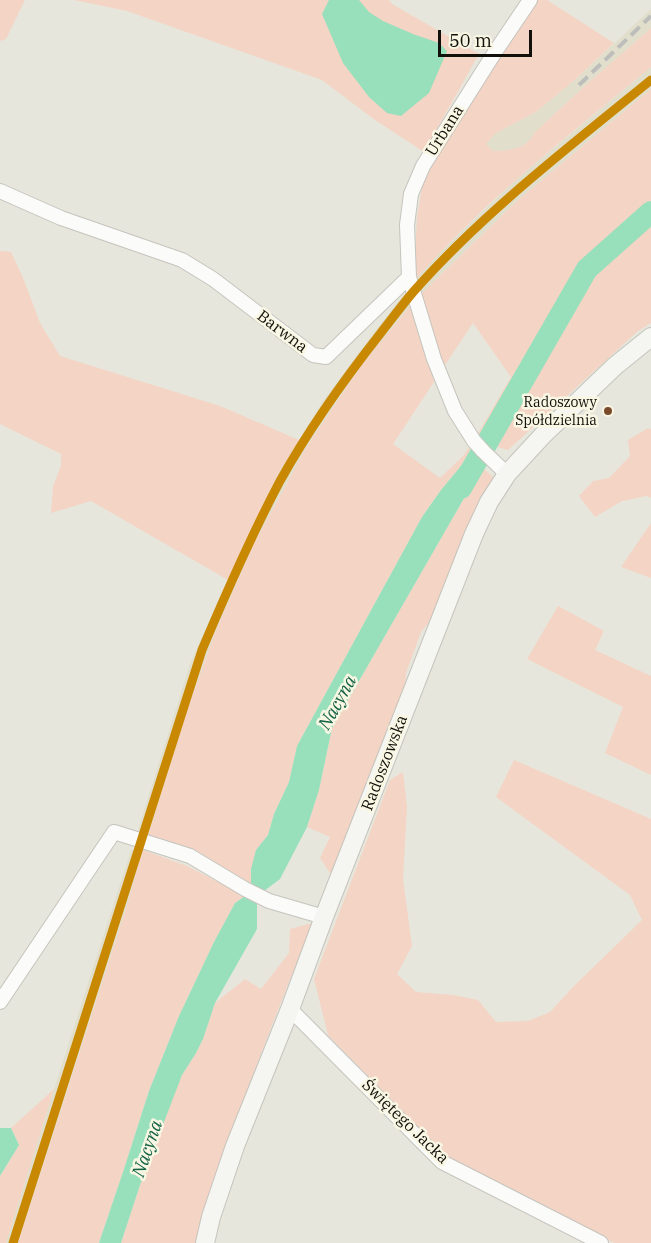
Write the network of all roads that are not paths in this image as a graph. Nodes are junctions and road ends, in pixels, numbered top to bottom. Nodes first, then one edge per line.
1 (530, 0) edge
2 (0, 190) edge
3 (409, 277) junction
4 (651, 337) edge
5 (507, 474) junction
6 (324, 917) junction
7 (0, 1002) edge
8 (290, 1009) junction
9 (205, 1243) edge
10 (601, 1243) edge

1 - 3 street, Urbana
2 - 3 street, Barwna
3 - 5 street
4 - 5 street, Radoszowska
5 - 6 street, Radoszowska
6 - 7 street
6 - 8 street, Radoszowska
8 - 9 street, Radoszowska
8 - 10 street, Świętego Jacka

